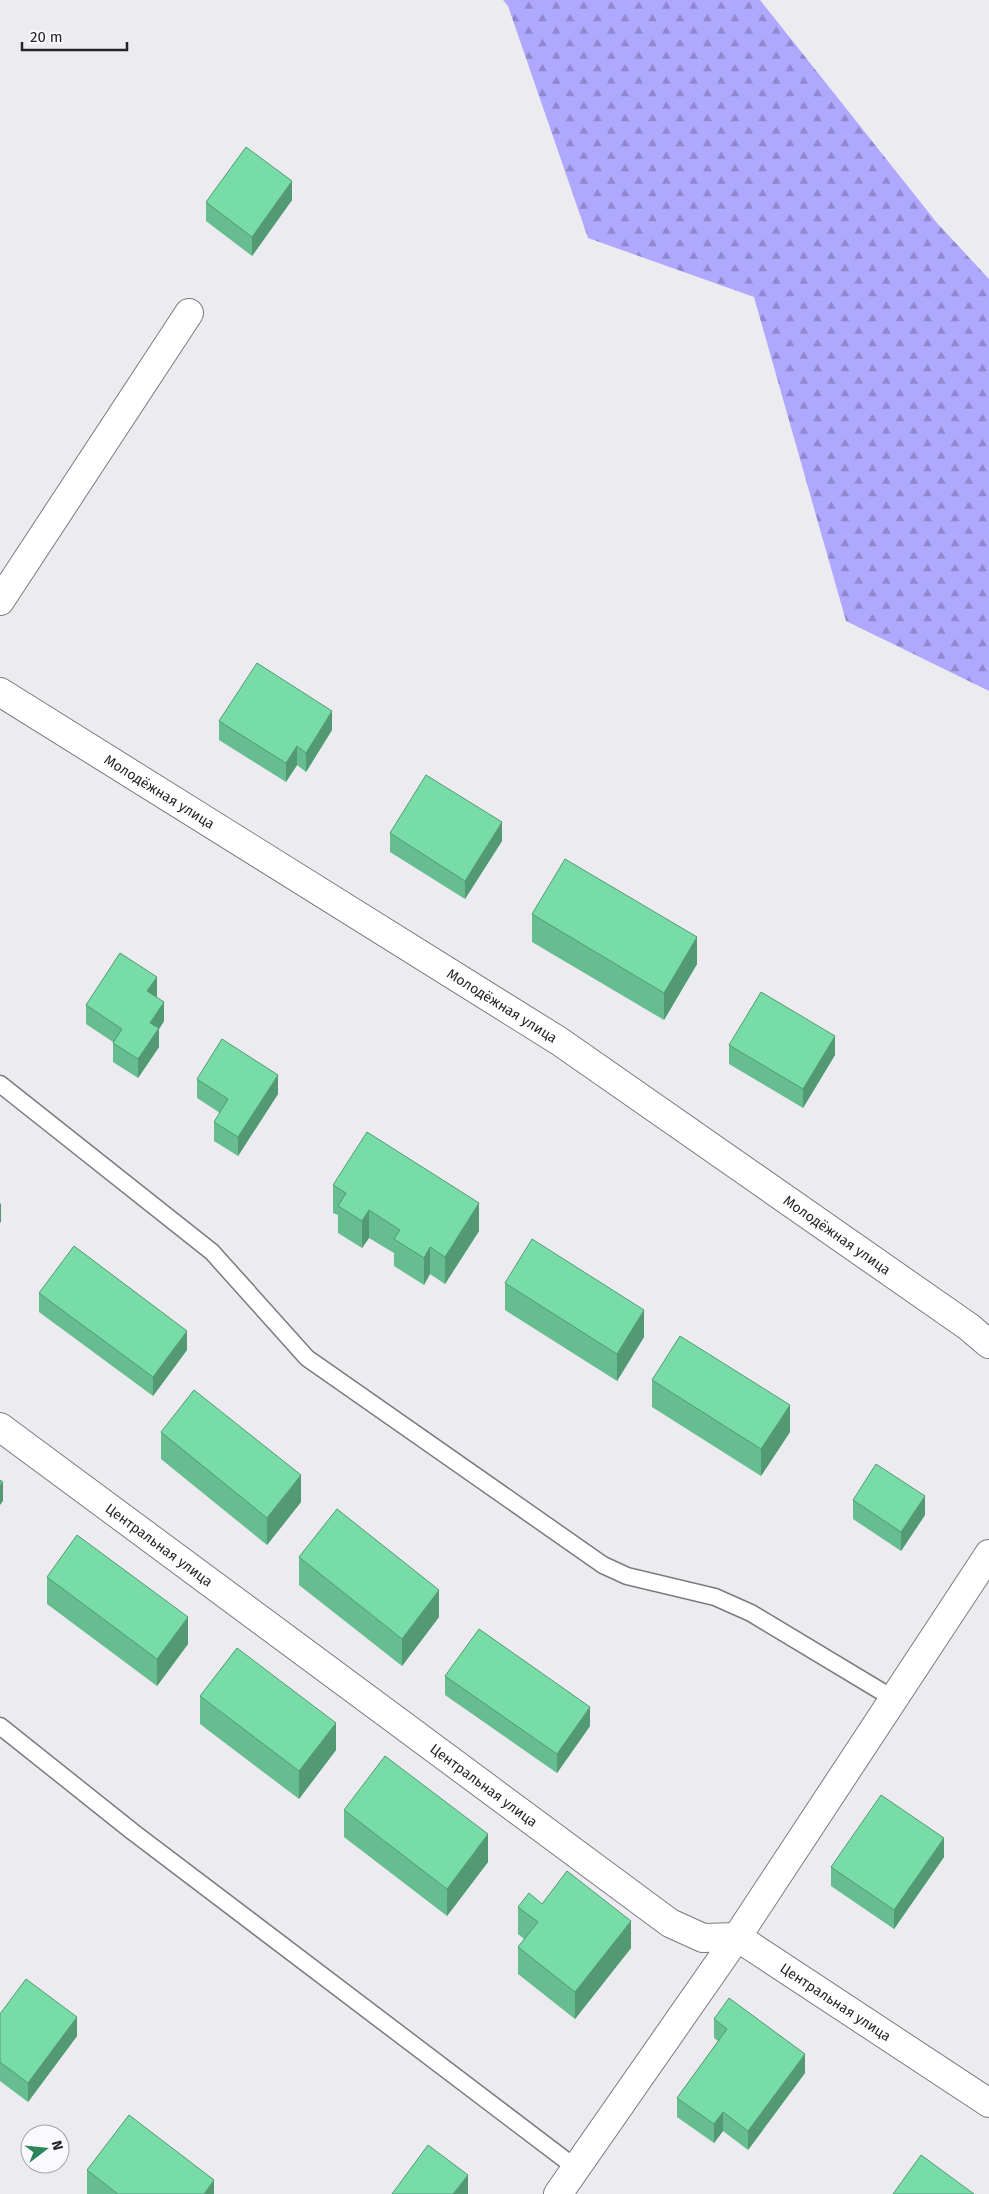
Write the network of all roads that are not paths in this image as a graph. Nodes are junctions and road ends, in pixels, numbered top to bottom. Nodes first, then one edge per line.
1 (189, 313) dead end
2 (0, 601) edge
3 (0, 692) edge
4 (0, 1084) edge
5 (989, 1344) edge
6 (0, 1427) edge
7 (989, 1554) edge
8 (894, 1699) junction
9 (0, 1726) edge
10 (737, 1937) junction
11 (989, 2103) edge
12 (576, 2168) junction
13 (558, 2194) edge

1 - 2 street
3 - 5 street, Молодёжная улица
4 - 8 lane
6 - 10 street, Центральная улица
7 - 8 street
8 - 10 street
9 - 12 lane
10 - 11 street, Центральная улица
10 - 12 street
12 - 13 street

